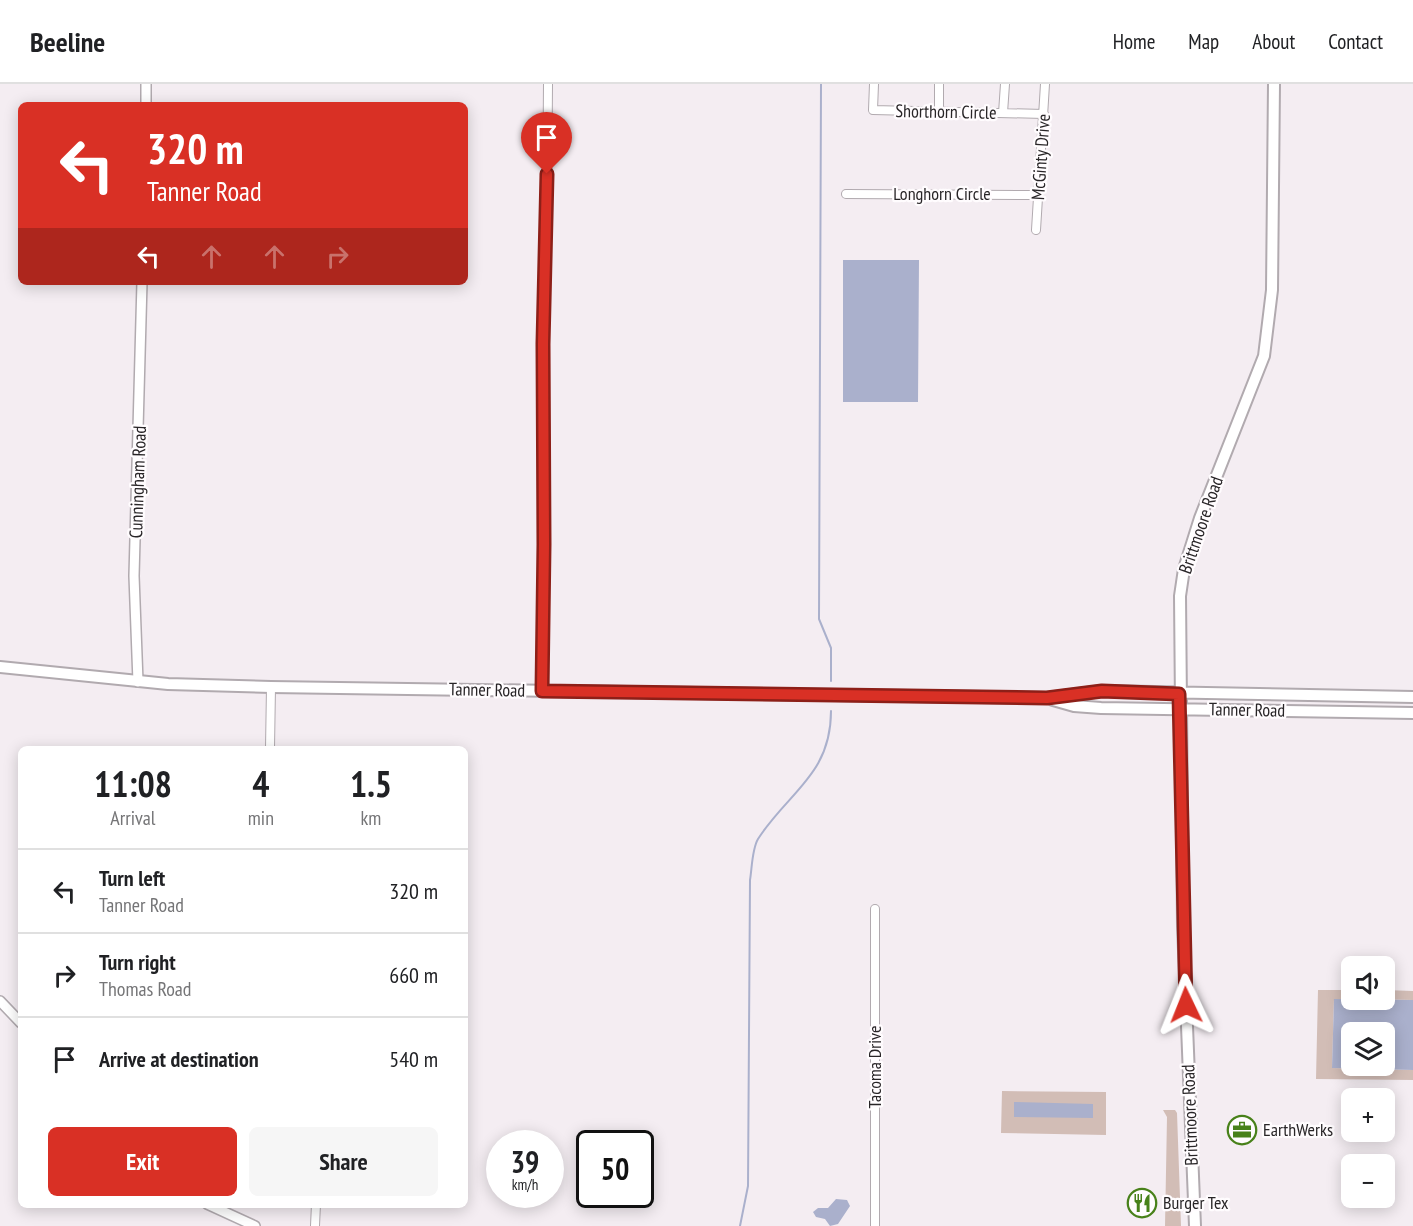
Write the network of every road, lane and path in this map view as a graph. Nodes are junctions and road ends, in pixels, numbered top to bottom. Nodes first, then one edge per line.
1 (146, 84) edge
2 (548, 84) edge
3 (874, 84) edge
4 (939, 84) edge
5 (1005, 84) edge
6 (1045, 84) edge
7 (1274, 84) edge
8 (146, 102) edge
9 (939, 112) junction
10 (1003, 113) junction
11 (1044, 114) junction
12 (846, 194) dead end
13 (1037, 195) junction
14 (1036, 230) dead end
15 (142, 285) edge
16 (0, 667) edge
17 (138, 682) junction
18 (271, 687) junction
19 (542, 691) junction
20 (1179, 694) junction
21 (1413, 697) edge
22 (1047, 698) junction
23 (1180, 709) junction
24 (1413, 713) edge
25 (270, 746) edge
26 (875, 909) dead end
27 (0, 1002) edge
28 (18, 1020) edge
29 (216, 1208) edge
30 (316, 1208) edge
31 (255, 1226) edge
32 (315, 1226) edge
33 (875, 1226) edge
34 (1195, 1226) edge

1 - 8 street
2 - 19 street
3 - 9 street, Shorthorn Circle
4 - 9 street
5 - 10 street
6 - 11 street, McGinty Drive
7 - 20 main road, Brittmoore Road
9 - 10 street, Shorthorn Circle
10 - 11 street, Shorthorn Circle
11 - 13 street, McGinty Drive
12 - 13 street, Longhorn Circle
13 - 14 street, McGinty Drive
15 - 17 street, Cunningham Road
16 - 17 main road, Tanner Road
17 - 18 main road, Tanner Road
18 - 19 main road, Tanner Road
18 - 25 street
19 - 22 main road, Tanner Road
20 - 21 main road, Tanner Road
20 - 22 main road, Tanner Road
20 - 23 main road, Brittmoore Road
22 - 23 main road, Tanner Road
23 - 24 main road, Tanner Road
23 - 34 main road, Brittmoore Road
26 - 33 street, Tacoma Drive
27 - 28 street
29 - 31 street
30 - 32 street

